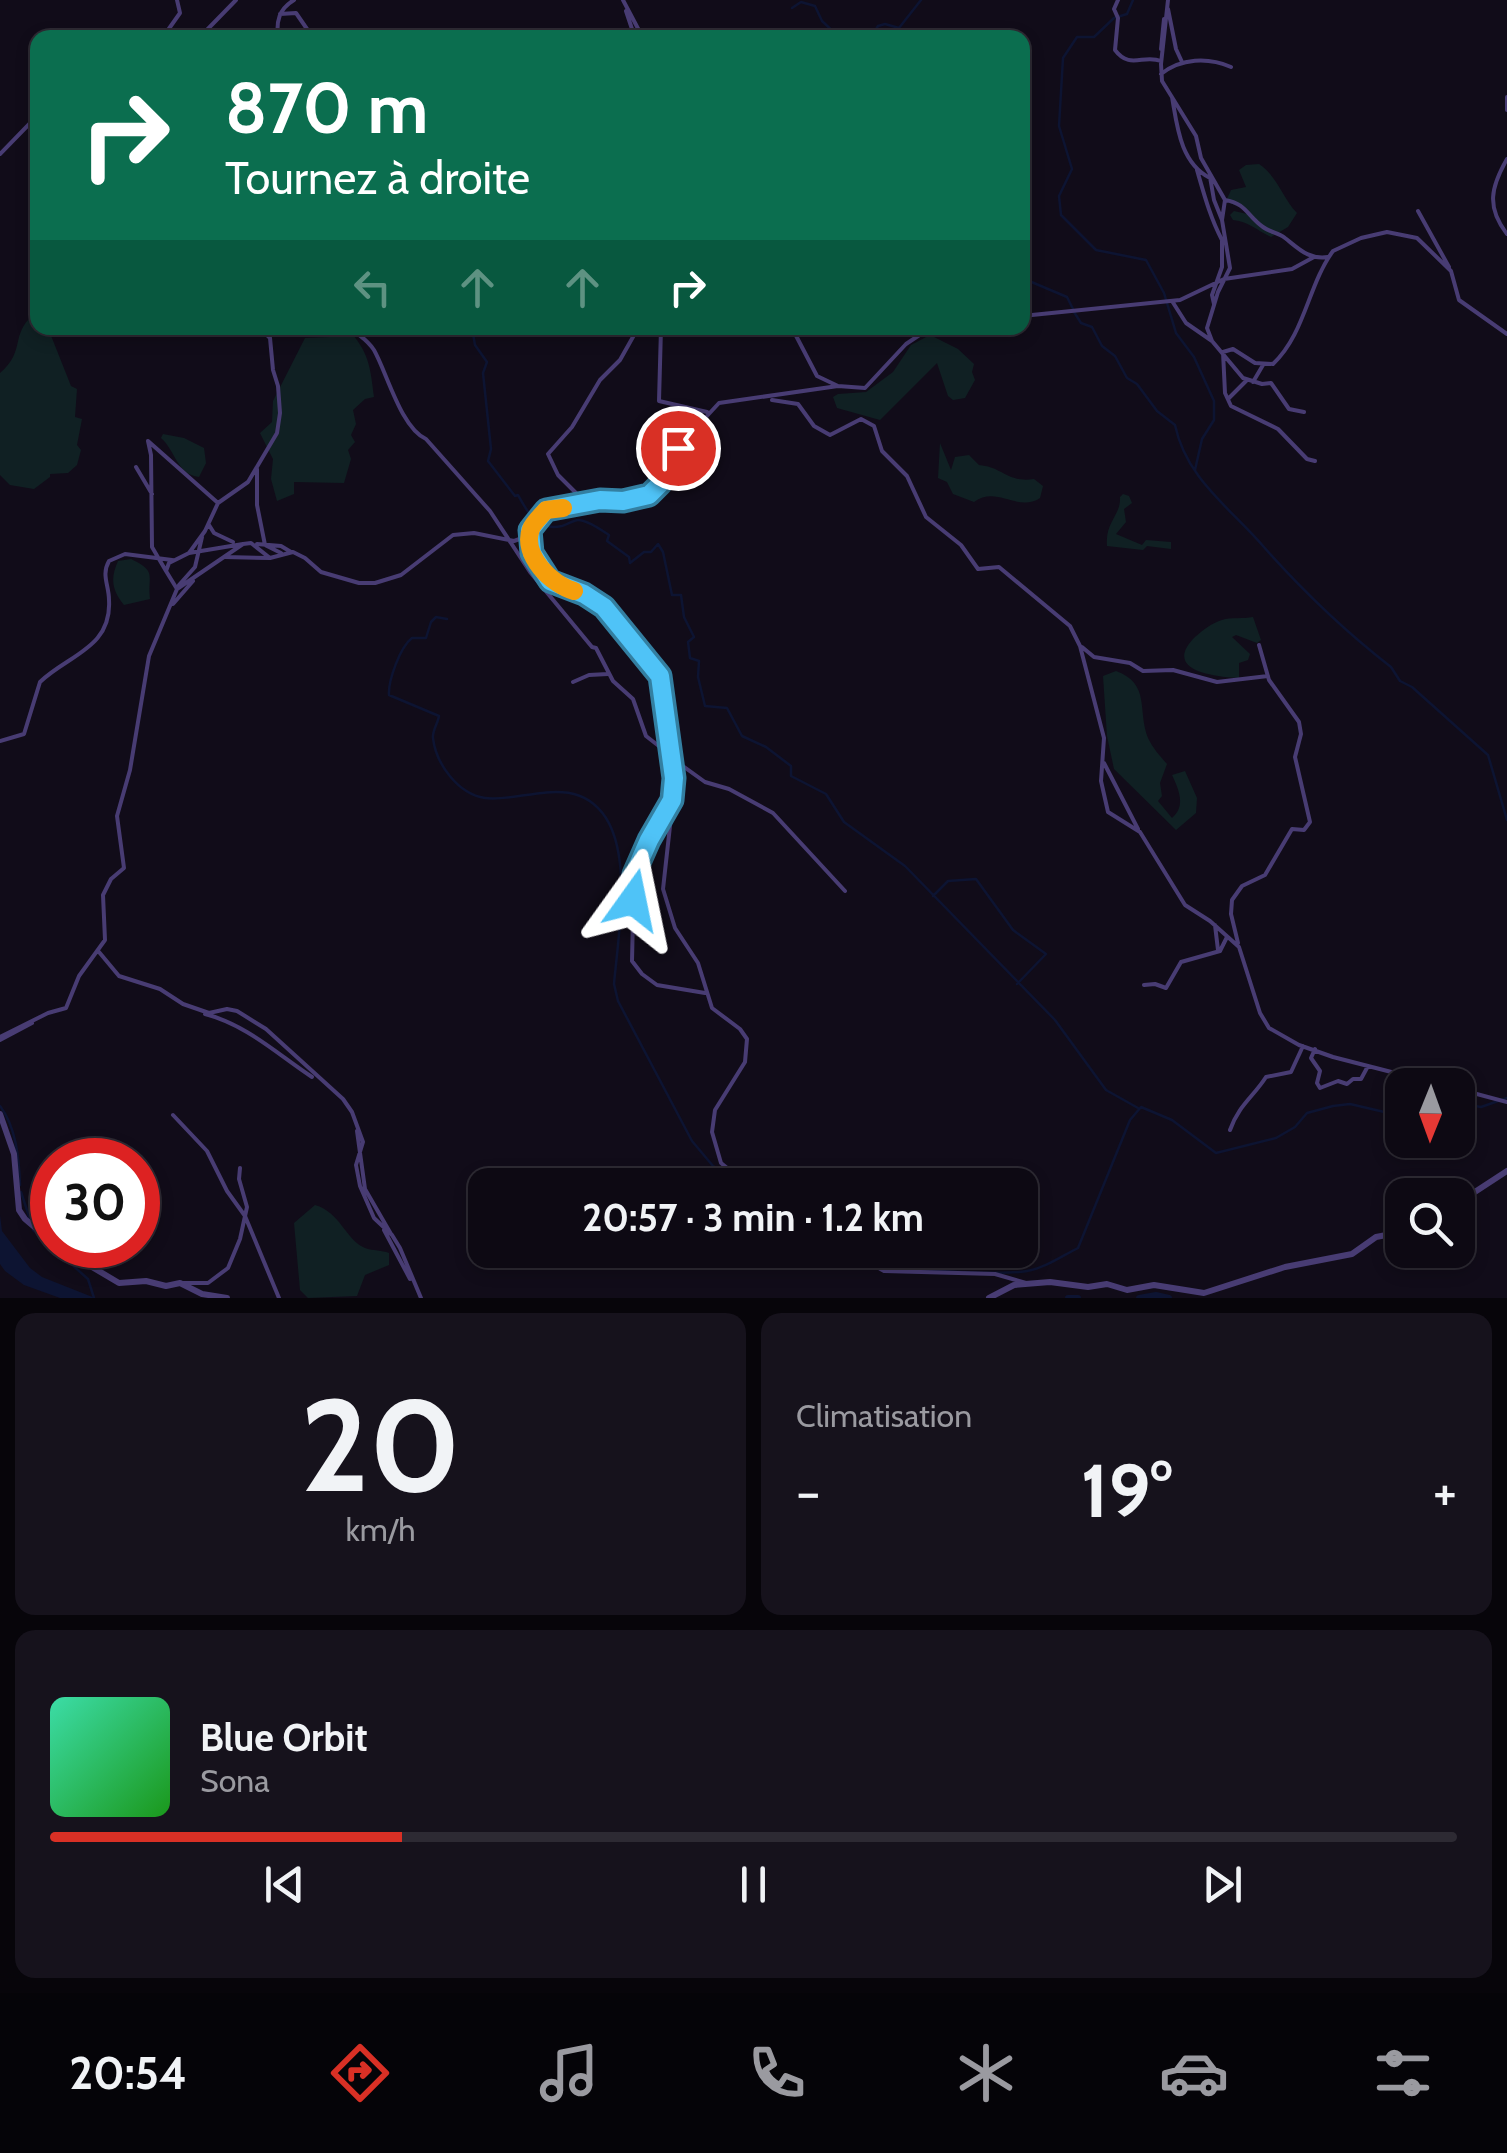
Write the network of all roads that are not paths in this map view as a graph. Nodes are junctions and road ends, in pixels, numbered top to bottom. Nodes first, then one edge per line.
1 (177, 0) edge
2 (236, 0) edge
3 (294, 0) edge
4 (1118, 0) edge
5 (623, 2) edge
6 (1168, 5) edge
7 (280, 14) junction
8 (171, 30) edge
9 (207, 30) edge
10 (279, 30) edge
11 (308, 30) edge
12 (632, 30) edge
13 (639, 30) edge
14 (1182, 62) junction
15 (1161, 63) junction
16 (1230, 68) dead end
17 (1161, 74) junction
18 (1172, 97) junction
19 (1507, 97) edge
20 (1507, 110) edge
21 (30, 123) edge
22 (0, 154) edge
23 (1507, 159) edge
24 (1196, 168) junction
25 (1209, 175) junction
26 (1224, 200) junction
27 (1418, 211) dead end
28 (1222, 220) junction
29 (1224, 232) junction
30 (1507, 234) edge
31 (1222, 240) junction
32 (1314, 256) junction
33 (1328, 257) junction
34 (1451, 272) junction
35 (1224, 279) junction
36 (1217, 282) junction
37 (1169, 301) junction
38 (1214, 306) junction
39 (1030, 315) edge
40 (1507, 334) edge
41 (267, 335) edge
42 (362, 335) edge
43 (634, 335) edge
44 (661, 335) edge
45 (796, 335) edge
46 (920, 335) edge
47 (1212, 341) junction
48 (1223, 352) junction
49 (1262, 365) junction
50 (1250, 381) junction
51 (838, 386) junction
52 (758, 399) junction
53 (1228, 400) junction
54 (712, 410) junction
55 (1304, 412) dead end
56 (1315, 461) dead end
57 (136, 467) dead end
58 (257, 468) junction
59 (152, 494) junction
60 (586, 502) junction
61 (218, 503) junction
62 (209, 524) junction
63 (534, 526) junction
64 (202, 536) junction
65 (508, 540) junction
66 (240, 544) junction
67 (255, 544) junction
68 (265, 545) junction
69 (200, 550) junction
70 (188, 553) junction
71 (288, 553) junction
72 (155, 556) junction
73 (222, 557) junction
74 (270, 558) junction
75 (174, 560) junction
76 (167, 569) junction
77 (196, 578) junction
78 (177, 588) junction
79 (172, 606) junction
80 (1259, 645) dead end
81 (1080, 646) junction
82 (608, 674) junction
83 (1268, 676) junction
84 (573, 682) dead end
85 (0, 741) edge
86 (669, 754) junction
87 (1103, 758) junction
88 (672, 806) junction
89 (1140, 832) junction
90 (845, 891) dead end
91 (1215, 925) junction
92 (1227, 937) junction
93 (1239, 948) junction
94 (98, 952) junction
95 (1218, 952) junction
96 (1144, 986) dead end
97 (706, 994) junction
98 (202, 1011) junction
99 (0, 1038) edge
100 (1304, 1046) junction
101 (1315, 1049) junction
102 (1368, 1066) junction
103 (1385, 1070) edge
104 (323, 1082) junction
105 (1475, 1094) edge
106 (1503, 1101) edge
107 (0, 1114) edge
108 (173, 1115) dead end
109 (1230, 1130) dead end
110 (360, 1156) junction
111 (240, 1168) dead end
112 (725, 1168) edge
113 (1507, 1171) edge
114 (1475, 1192) edge
115 (246, 1216) junction
116 (30, 1222) edge
117 (384, 1230) junction
118 (392, 1235) junction
119 (1385, 1235) edge
120 (95, 1268) edge
121 (880, 1268) edge
122 (180, 1282) junction
123 (1026, 1283) junction
124 (419, 1295) edge
125 (227, 1298) edge
126 (279, 1298) edge
127 (989, 1298) edge

1 - 8 street
2 - 9 street
3 - 7 street
4 - 15 street
5 - 12 street
5 - 13 street
6 - 14 street
6 - 15 street
7 - 10 street
7 - 11 street
14 - 16 street
14 - 17 street
15 - 17 street
17 - 18 street
18 - 24 street
18 - 25 street
19 - 20 street
21 - 22 street
23 - 30 street
24 - 25 street
24 - 31 street
25 - 26 street
25 - 28 street
26 - 28 street
26 - 32 street
27 - 34 street
28 - 29 street
29 - 31 street
29 - 35 street
31 - 36 street
32 - 33 street
32 - 35 street
33 - 34 street
33 - 49 street
34 - 40 street
35 - 36 street
35 - 38 street
36 - 37 street
36 - 38 street
37 - 39 street
37 - 47 street
38 - 47 street
41 - 58 street
42 - 65 street
43 - 60 street
44 - 54 street
45 - 51 street
46 - 51 street
47 - 48 street
48 - 49 street
48 - 50 street
48 - 53 street
49 - 50 street
50 - 53 street
50 - 55 street
51 - 52 street
52 - 54 street
52 - 81 street
53 - 56 street
54 - 60 street
57 - 59 street
58 - 61 street
58 - 68 street
59 - 61 street
59 - 72 street
60 - 63 street
61 - 62 street
62 - 64 street
62 - 66 street
63 - 65 street
63 - 86 street
64 - 69 street
64 - 70 street
65 - 71 street
65 - 82 street
66 - 67 street
66 - 69 street
66 - 73 street
67 - 68 street
67 - 74 street
68 - 71 street
69 - 70 street
69 - 78 street
70 - 75 street
71 - 74 street
72 - 75 street
72 - 76 street
72 - 85 street
73 - 74 street
73 - 77 street
75 - 76 street
76 - 78 street
77 - 78 street
77 - 79 street
78 - 79 street
79 - 94 street
80 - 83 street
81 - 83 street
81 - 87 street
82 - 84 street
82 - 86 street
83 - 93 street
86 - 88 street
86 - 90 street
87 - 89 street
87 - 89 street
88 - 97 street
88 - 97 street
89 - 91 street
91 - 92 street
91 - 95 street
92 - 93 street
92 - 95 street
93 - 100 street
94 - 98 street
94 - 99 street
95 - 96 street
97 - 112 street
98 - 104 street
98 - 104 street
100 - 101 street
100 - 109 street
101 - 102 street
101 - 102 street
102 - 103 street
104 - 110 street
105 - 106 street
107 - 116 street
108 - 115 street
110 - 117 street
110 - 118 street
111 - 115 street
113 - 114 street
115 - 122 street
115 - 126 street
117 - 118 street
117 - 124 street
118 - 124 street
119 - 123 street
120 - 122 street
121 - 123 street
122 - 125 street
123 - 127 street

